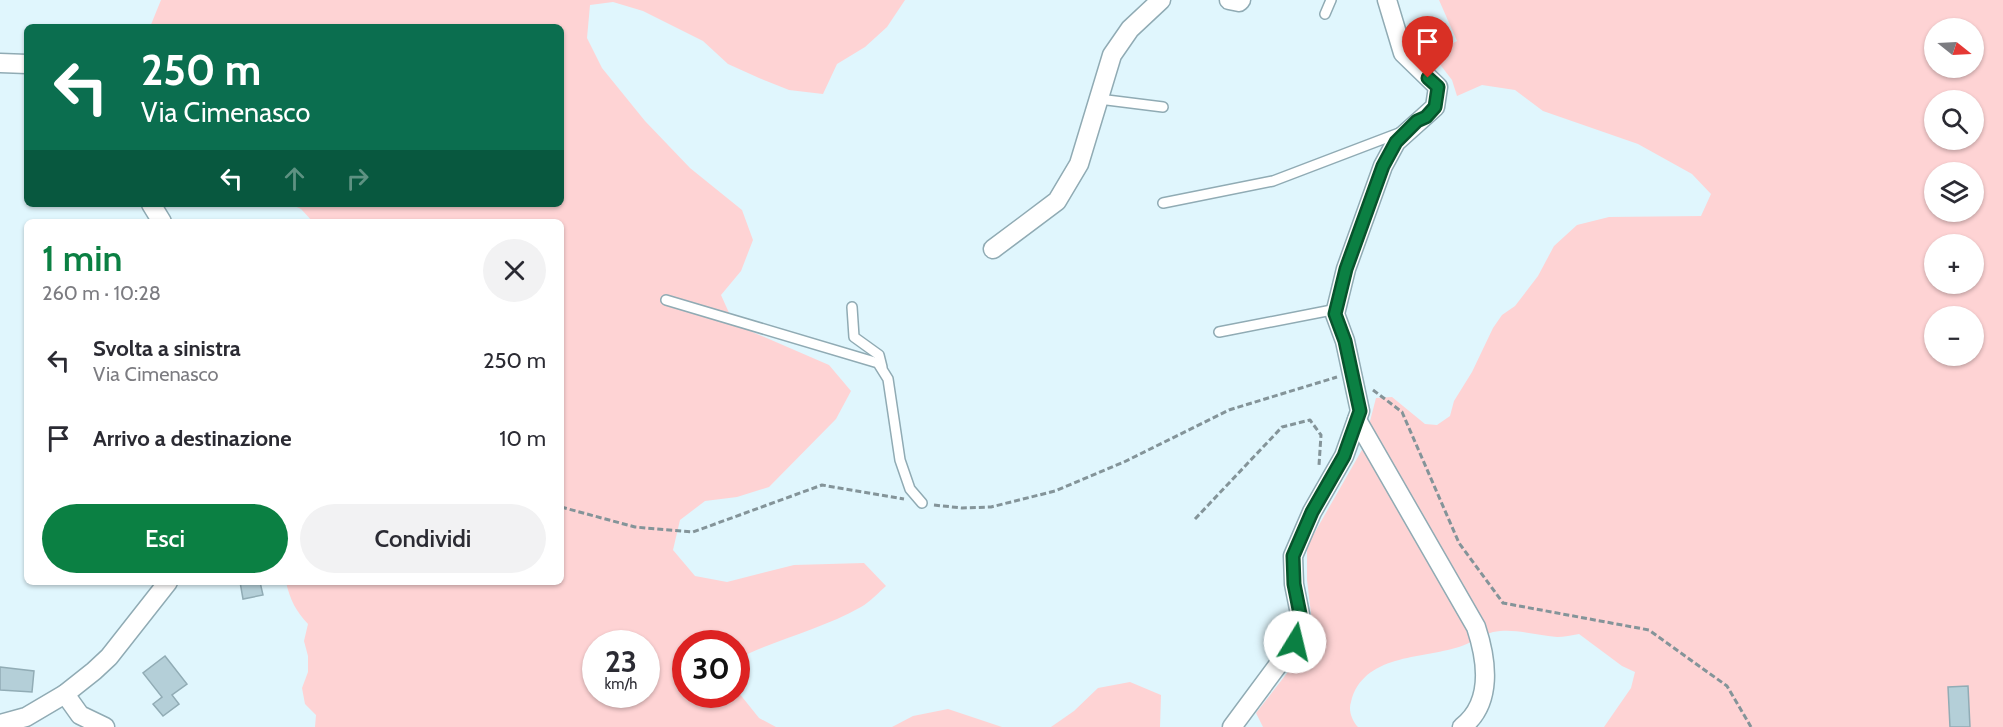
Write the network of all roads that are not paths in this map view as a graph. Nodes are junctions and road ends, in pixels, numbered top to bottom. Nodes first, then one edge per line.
1 (1161, 0) edge
2 (1229, 0) edge
3 (1241, 0) edge
4 (1331, 0) edge
5 (1387, 0) edge
6 (1325, 14) dead end
7 (0, 63) edge
8 (24, 64) edge
9 (1100, 99) junction
10 (1163, 107) dead end
11 (1407, 130) junction
12 (1163, 203) dead end
13 (993, 249) dead end
14 (666, 300) dead end
15 (852, 308) dead end
16 (1336, 309) junction
17 (1219, 332) dead end
18 (884, 372) junction
19 (1357, 420) junction
20 (922, 502) road end
21 (166, 585) edge
22 (65, 694) junction
23 (0, 724) edge
24 (105, 727) edge
25 (1232, 727) edge
26 (1463, 727) edge

1 - 9 street
2 - 3 street
4 - 6 lane
5 - 11 street
7 - 8 street
9 - 10 lane
9 - 13 street
11 - 12 lane
11 - 16 street
14 - 18 lane
15 - 18 lane
16 - 17 lane
16 - 19 street
18 - 20 lane
19 - 25 street
19 - 26 street
21 - 22 street
22 - 23 street
22 - 24 street

